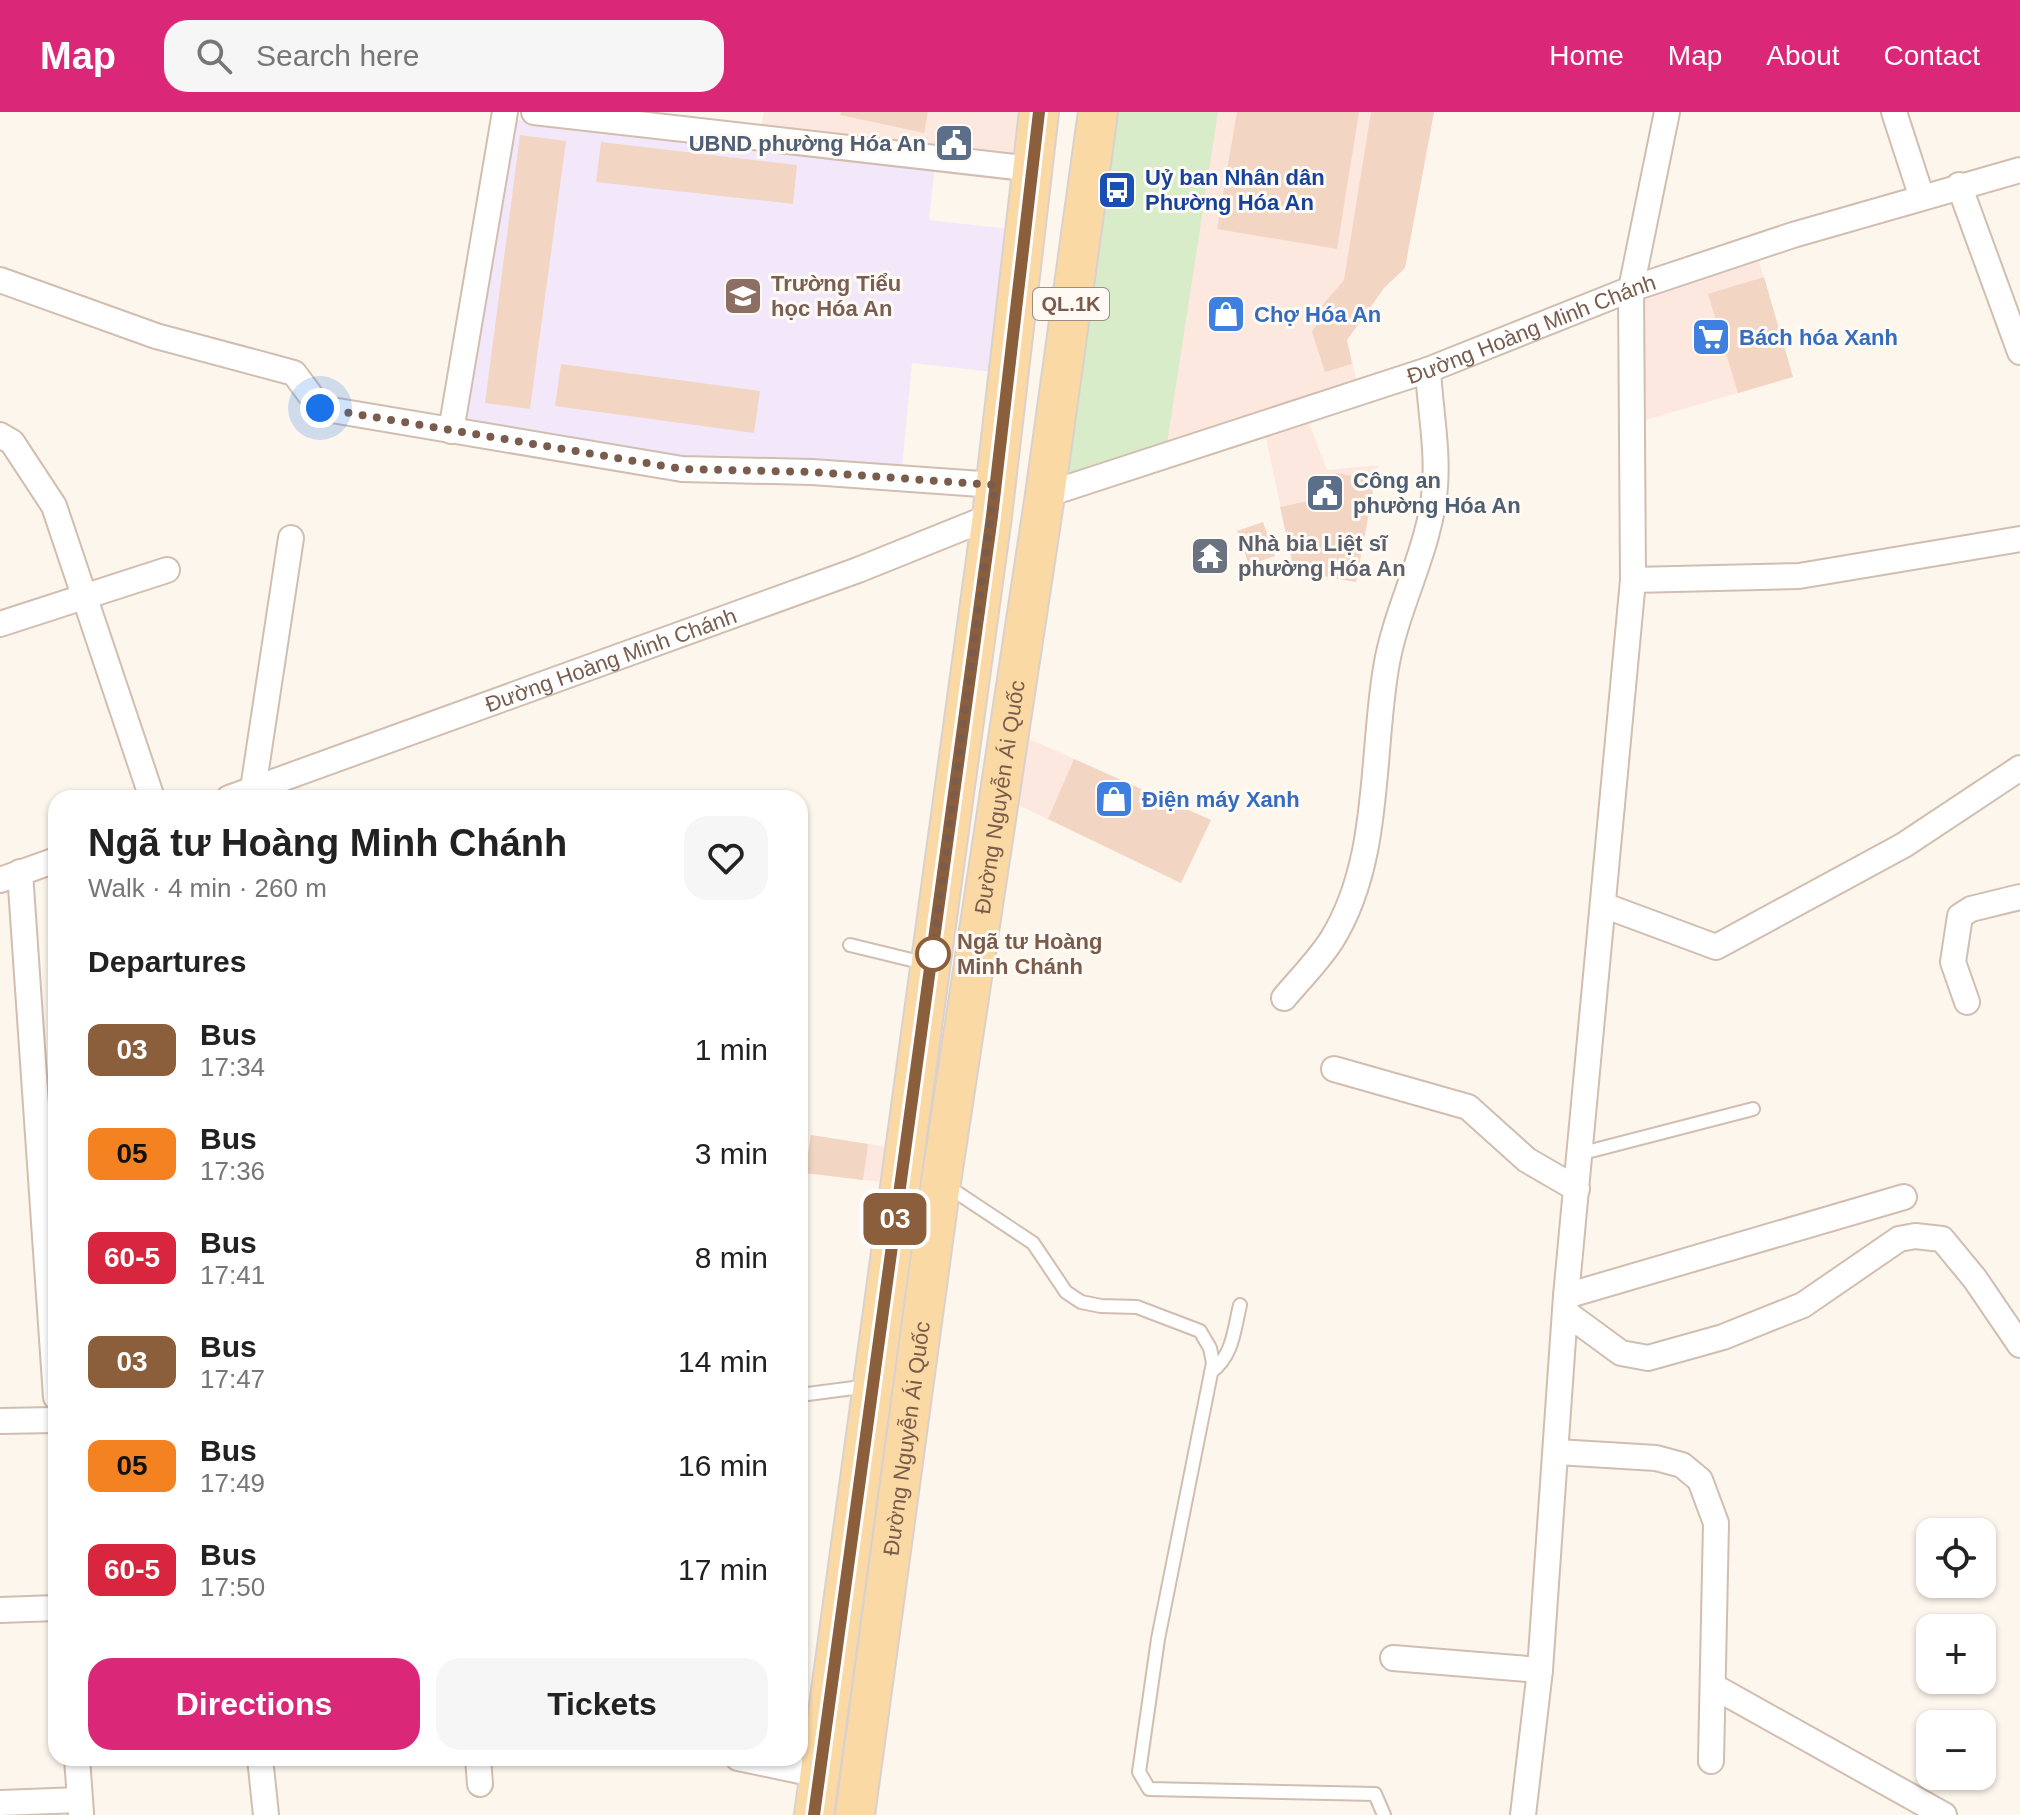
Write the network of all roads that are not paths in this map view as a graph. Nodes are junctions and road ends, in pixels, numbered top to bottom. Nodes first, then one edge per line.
1 (505, 112) edge
2 (534, 112) edge
3 (1039, 112) edge
4 (1098, 112) edge
5 (1667, 112) edge
6 (1894, 112) edge
7 (1033, 169) junction
8 (2020, 170) edge
9 (1959, 185) junction
10 (1921, 195) junction
11 (0, 280) edge
12 (1631, 289) junction
13 (2020, 352) edge
14 (1428, 370) junction
15 (451, 431) junction
16 (0, 435) edge
17 (1045, 495) junction
18 (994, 500) junction
19 (291, 538) dead end
20 (2020, 539) edge
21 (167, 570) dead end
22 (1633, 580) junction
23 (84, 597) junction
24 (0, 624) edge
25 (2020, 768) edge
26 (253, 789) joint
27 (149, 790) edge
28 (48, 863) edge
29 (10, 876) edge
30 (2020, 897) edge
31 (1603, 905) junction
32 (850, 945) dead end
33 (931, 965) junction
34 (1284, 998) dead end
35 (1967, 1002) dead end
36 (1334, 1069) dead end
37 (1753, 1109) dead end
38 (1579, 1154) junction
39 (941, 1182) junction
40 (1577, 1189) junction
41 (1904, 1197) dead end
42 (1566, 1304) junction
43 (1240, 1305) dead end
44 (48, 1306) edge
45 (2020, 1345) edge
46 (1211, 1372) junction
47 (872, 1385) junction
48 (808, 1394) edge
49 (48, 1420) edge
50 (0, 1421) edge
51 (1557, 1452) junction
52 (48, 1608) edge
53 (0, 1610) edge
54 (1393, 1658) dead end
55 (1540, 1670) junction
56 (1713, 1686) junction
57 (1711, 1761) dead end
58 (77, 1766) edge
59 (261, 1766) edge
60 (479, 1766) edge
61 (776, 1766) edge
62 (819, 1775) junction
63 (480, 1784) dead end
64 (0, 1803) edge
65 (80, 1807) edge
66 (266, 1815) edge
67 (814, 1815) edge
68 (855, 1815) edge
69 (1384, 1815) edge
70 (1523, 1815) edge
71 (1944, 1815) edge

1 - 15 street
2 - 7 street
3 - 7 main road, QL.1K
4 - 17 main road, Đường Nguyễn Ái Quốc / QL.1K
5 - 12 street
6 - 10 street
7 - 18 main road, QL.1K
8 - 9 street, Đường Hoàng Minh Chánh
9 - 10 street, Đường Hoàng Minh Chánh
9 - 13 street
10 - 12 street, Đường Hoàng Minh Chánh
11 - 15 street
12 - 14 street, Đường Hoàng Minh Chánh
12 - 22 street
14 - 17 street, Đường Hoàng Minh Chánh
14 - 34 street
15 - 18 street
16 - 23 street
17 - 18 main road
17 - 39 main road, Đường Nguyễn Ái Quốc / QL.1K
18 - 26 street, Đường Hoàng Minh Chánh
18 - 33 main road, Đường Nguyễn Ái Quốc / QL.1K
19 - 26 street
20 - 22 street
21 - 23 street
22 - 31 street
23 - 24 street
23 - 27 street
25 - 31 street
28 - 29 street
29 - 44 street
30 - 35 street
31 - 38 street
32 - 33 lane
33 - 47 main road, Đường Nguyễn Ái Quốc / QL.1K
36 - 40 street
37 - 38 lane
38 - 40 street
39 - 46 lane
39 - 68 main road, Đường Nguyễn Ái Quốc / QL.1K
40 - 42 street
41 - 42 street
42 - 45 street
42 - 51 street
43 - 46 lane
46 - 69 lane
47 - 48 lane
47 - 62 main road, Đường Nguyễn Ái Quốc / QL.1K
49 - 50 street
51 - 55 street
51 - 56 street
52 - 53 street
54 - 55 street
55 - 70 street
56 - 57 street
56 - 71 street
58 - 65 street
59 - 66 street
60 - 63 street
61 - 62 street
62 - 67 main road, Đường Nguyễn Ái Quốc / QL.1K
64 - 65 street

